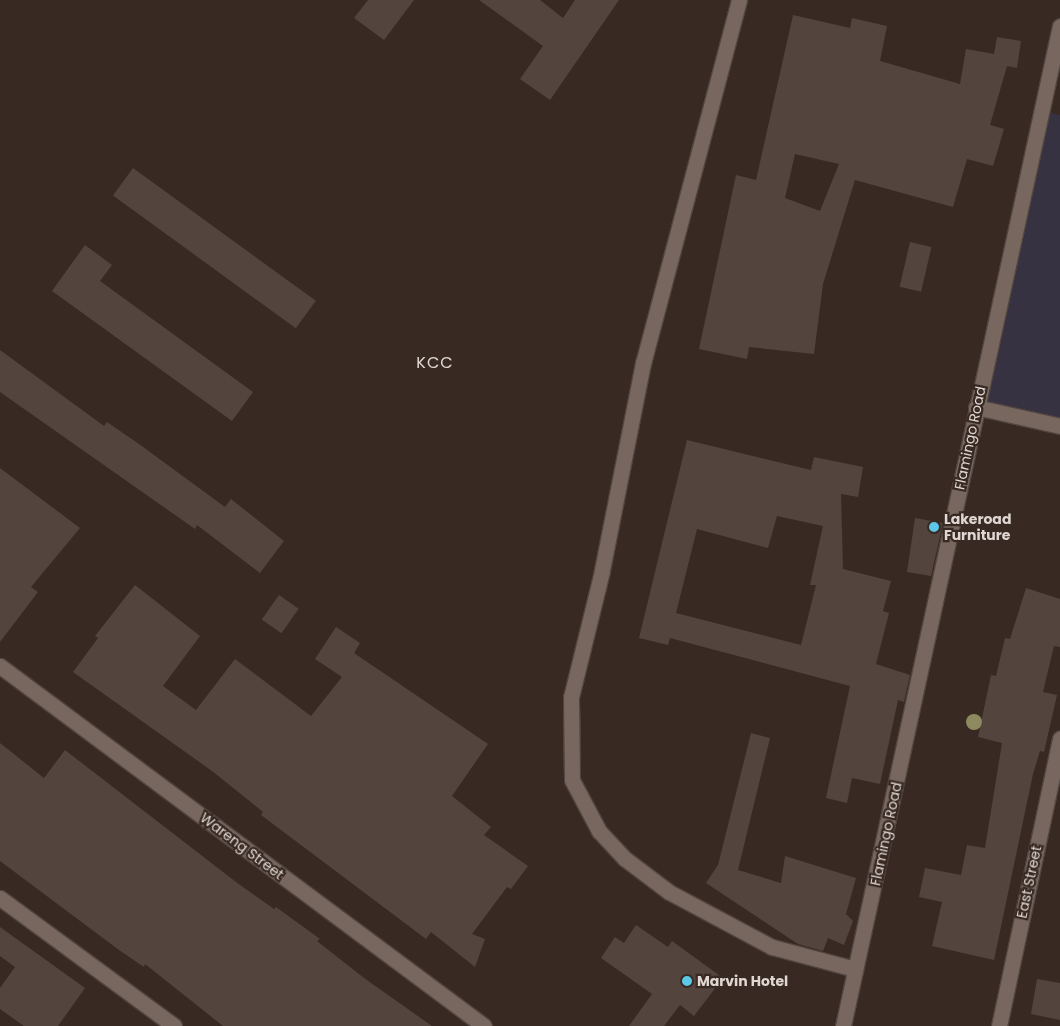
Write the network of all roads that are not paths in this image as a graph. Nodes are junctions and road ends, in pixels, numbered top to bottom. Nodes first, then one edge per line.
1 (739, 0) edge
2 (1060, 26) edge
3 (976, 407) junction
4 (1060, 426) edge
5 (0, 666) edge
6 (1060, 738) edge
7 (0, 898) edge
8 (854, 968) junction
9 (174, 1026) edge
10 (484, 1026) edge
11 (843, 1026) edge
12 (999, 1026) edge

1 - 8 street
2 - 3 street, Flamingo Road
3 - 4 street
3 - 8 street, Flamingo Road
5 - 10 street, Wareng Street
6 - 12 street, East Street
7 - 9 street
8 - 11 street, Flamingo Road

